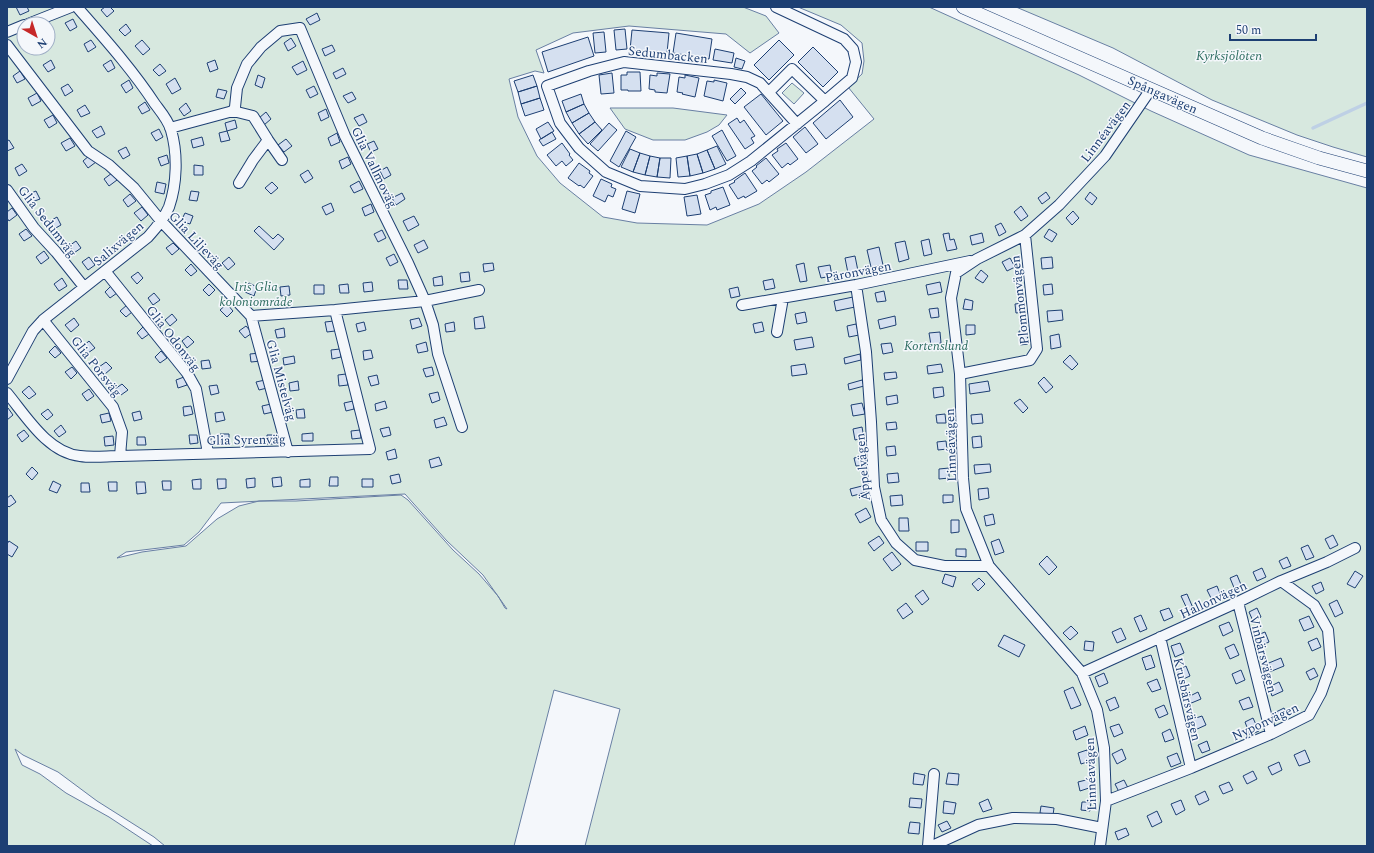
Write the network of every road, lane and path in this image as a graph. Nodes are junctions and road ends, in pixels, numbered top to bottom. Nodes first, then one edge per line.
1 (71, 7) edge
2 (77, 7) edge
3 (776, 7) edge
4 (963, 7) edge
5 (48, 16) edge
6 (7, 45) edge
7 (1151, 89) junction
8 (769, 92) junction
9 (825, 101) junction
10 (233, 111) junction
11 (797, 124) junction
12 (170, 128) junction
13 (268, 140) junction
14 (282, 160) dead end
15 (1367, 172) edge
16 (240, 183) dead end
17 (7, 192) edge
18 (161, 221) junction
19 (1025, 235) junction
20 (977, 259) junction
21 (104, 271) junction
22 (856, 285) junction
23 (84, 287) junction
24 (479, 290) dead end
25 (783, 298) junction
26 (425, 301) junction
27 (742, 305) dead end
28 (335, 310) junction
29 (251, 316) junction
30 (43, 320) junction
31 (777, 332) dead end
32 (960, 374) junction
33 (7, 379) edge
34 (7, 393) edge
35 (462, 427) dead end
36 (288, 452) junction
37 (208, 453) junction
38 (120, 456) junction
39 (1355, 548) dead end
40 (989, 566) junction
41 (1281, 581) junction
42 (1238, 602) junction
43 (1160, 637) junction
44 (1082, 673) junction
45 (1271, 734) junction
46 (1191, 768) junction
47 (934, 774) dead end
48 (1106, 801) junction
49 (1102, 828) junction
50 (928, 846) edge
51 (932, 846) edge
52 (1100, 846) edge

1 - 5 street
2 - 12 street, Salixvägen
3 - 9 street, Sedumbacken
4 - 7 street, Spångavägen
6 - 18 street, Glia Liljeväg
7 - 15 street, Spångavägen
7 - 19 street, Linnéavägen
8 - 9 street
8 - 11 street, Sedumbacken
8 - 11 street, Sedumbacken
9 - 11 street, Sedumbacken
10 - 12 street
10 - 13 street
10 - 26 street, Glia Vallmoväg
12 - 18 street, Salixvägen
13 - 14 street
13 - 16 street
17 - 23 street, Glia Sedumväg
18 - 21 street, Salixvägen
18 - 29 street, Glia Liljeväg
19 - 20 street, Linnéavägen
19 - 32 street, Plommonvägen
20 - 22 street, Päronvägen
20 - 32 street, Linnéavägen
21 - 23 street, Salixvägen
21 - 37 street, Glia Odonväg
22 - 25 street, Päronvägen
22 - 40 street, Äppelvägen
23 - 30 street, Salixvägen
24 - 26 street
25 - 27 street, Päronvägen
25 - 31 street
26 - 28 street
26 - 35 street, Glia Vallmoväg
28 - 29 street
28 - 36 street, Glia Syrenväg
29 - 36 street, Glia Mistelväg
30 - 33 street, Salixvägen
30 - 38 street, Glia Porsväg
32 - 40 street, Linnéavägen
34 - 38 street, Glia Syrenväg
36 - 37 street, Glia Syrenväg
37 - 38 street, Glia Syrenväg
39 - 41 street, Hallonvägen
40 - 44 street, Linnéavägen
41 - 42 street, Hallonvägen
41 - 45 street, Nyponvägen
42 - 43 street, Hallonvägen
42 - 45 street, Vinbärsvägen
43 - 44 street, Hallonvägen
43 - 46 street, Krusbärsvägen
44 - 48 street, Linnéavägen
45 - 46 street, Nyponvägen
46 - 48 street, Nyponvägen
47 - 50 street
48 - 49 street, Linnéavägen
49 - 51 street
49 - 52 street, Linnéavägen

